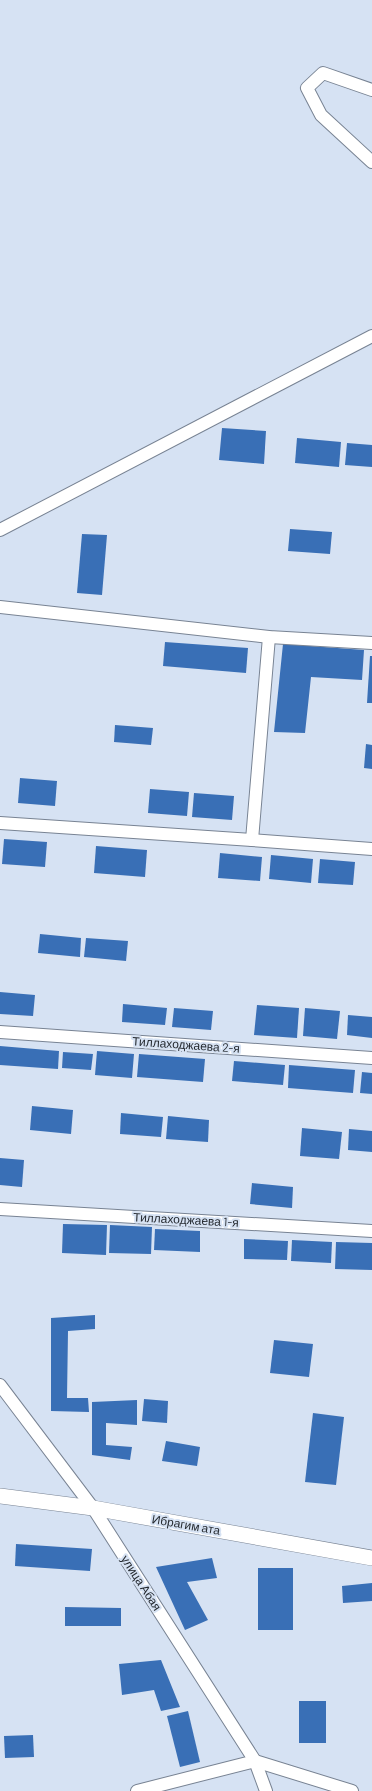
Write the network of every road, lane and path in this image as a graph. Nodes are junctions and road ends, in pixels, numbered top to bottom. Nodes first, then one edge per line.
1 (372, 90) edge
2 (372, 162) edge
3 (372, 336) edge
4 (0, 530) edge
5 (0, 607) edge
6 (269, 637) junction
7 (372, 644) edge
8 (0, 823) edge
9 (252, 840) junction
10 (372, 849) edge
11 (0, 1032) edge
12 (372, 1058) edge
13 (0, 1209) edge
14 (372, 1231) edge
15 (0, 1385) edge
16 (0, 1496) edge
17 (94, 1508) junction
18 (372, 1558) edge
19 (255, 1761) junction
20 (137, 1791) edge
21 (266, 1791) edge
22 (352, 1791) edge

1 - 2 street
3 - 4 street
5 - 6 street
6 - 7 street
6 - 9 street
8 - 9 street
9 - 10 street
11 - 12 street, Тиллаходжаева 2-я
13 - 14 street, Тиллаходжаева 1-я
15 - 17 street, улица Абая
16 - 17 street, Ибрагим ата
17 - 18 street, Ибрагим ата
17 - 19 street, улица Абая
19 - 20 street
19 - 21 street, улица Абая
19 - 22 street

